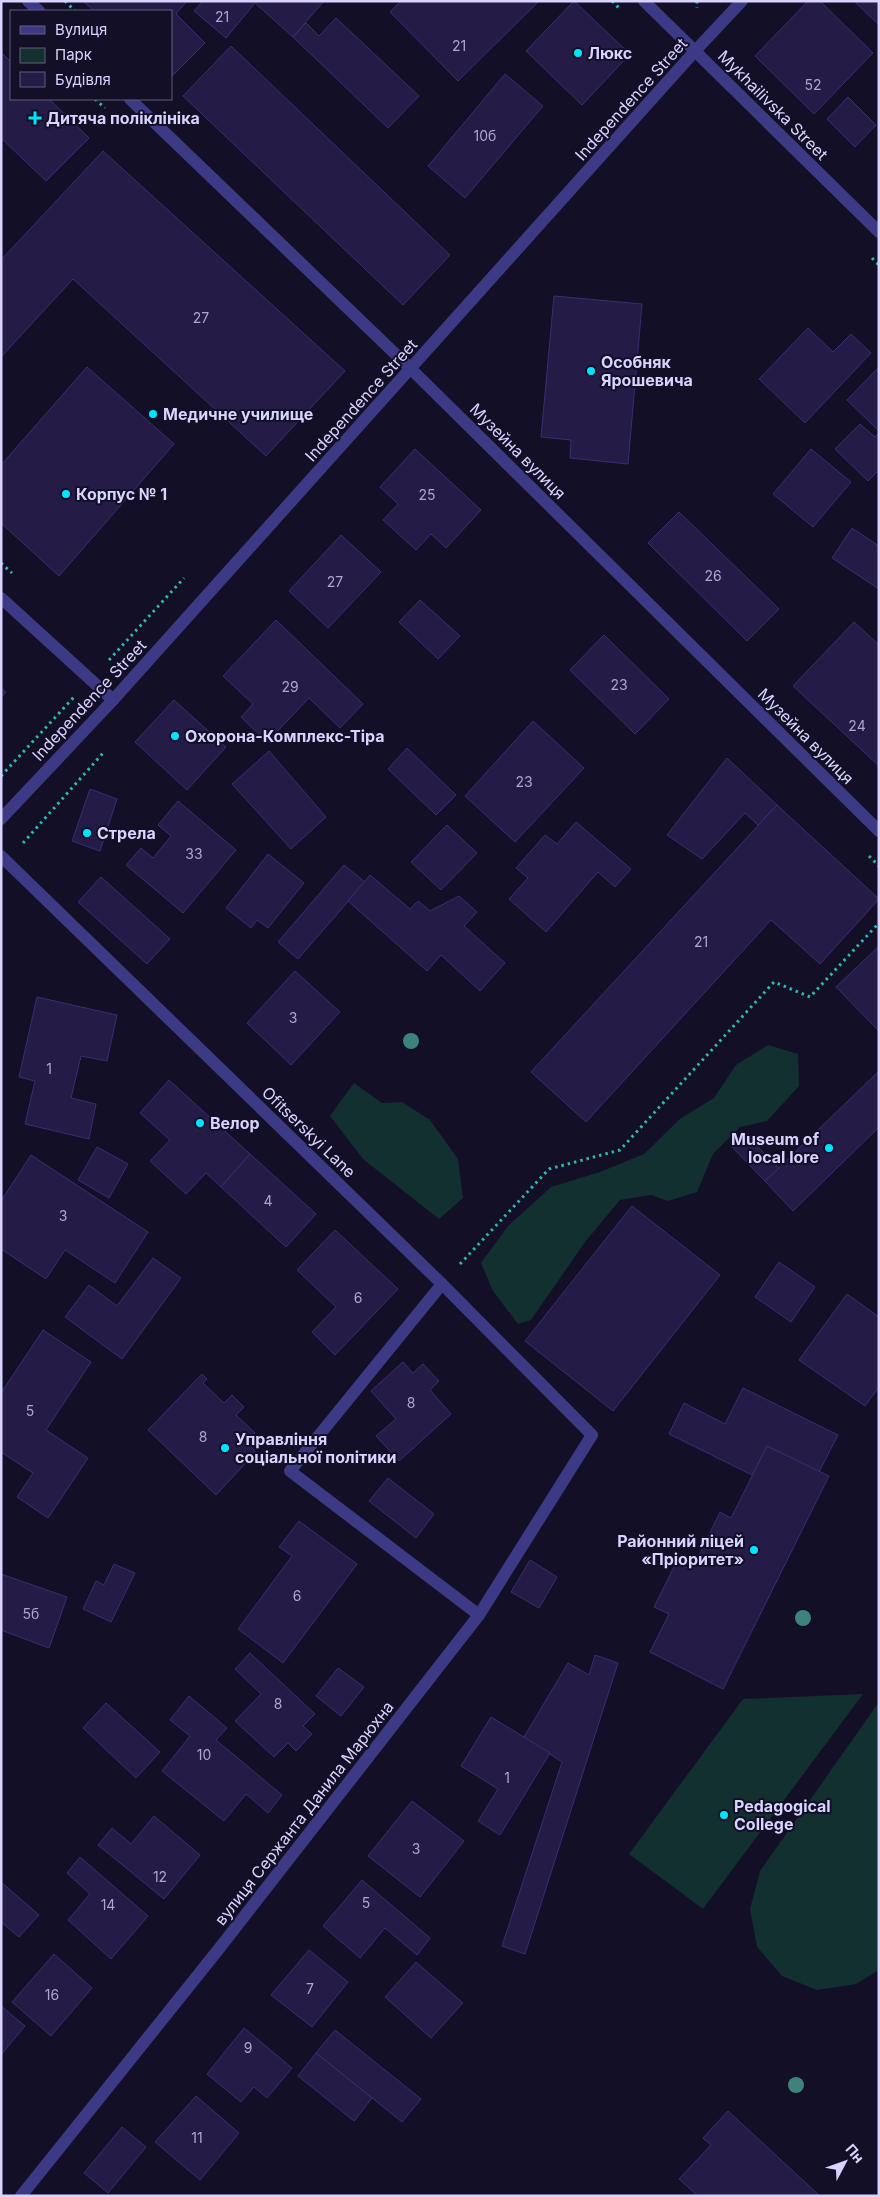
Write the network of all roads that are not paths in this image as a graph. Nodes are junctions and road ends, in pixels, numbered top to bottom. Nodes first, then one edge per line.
1 (28, 1) edge
2 (644, 1) edge
3 (742, 1) edge
4 (38, 10) edge
5 (695, 51) junction
6 (131, 100) edge
7 (879, 232) edge
8 (411, 369) junction
9 (1, 598) edge
10 (113, 700) junction
11 (1, 819) edge
12 (879, 831) edge
13 (1, 856) edge
14 (442, 1284) junction
15 (592, 1434) joint
16 (479, 1615) junction
17 (21, 2196) edge

1 - 4 street
2 - 5 street, Mykhailivska Street
3 - 5 street, Independence Street
5 - 7 street, Mykhailivska Street
5 - 8 street, Independence Street
6 - 8 street, Музейна вулиця
8 - 10 street, Independence Street
8 - 12 street, Музейна вулиця
9 - 10 street
10 - 11 street, Independence Street
13 - 14 street, Ofitserskyi Lane
14 - 15 street, Ofitserskyi Lane
14 - 16 street
15 - 16 street, вулиця Сержанта Данила Марюхна
16 - 17 street, вулиця Сержанта Данила Марюхна

